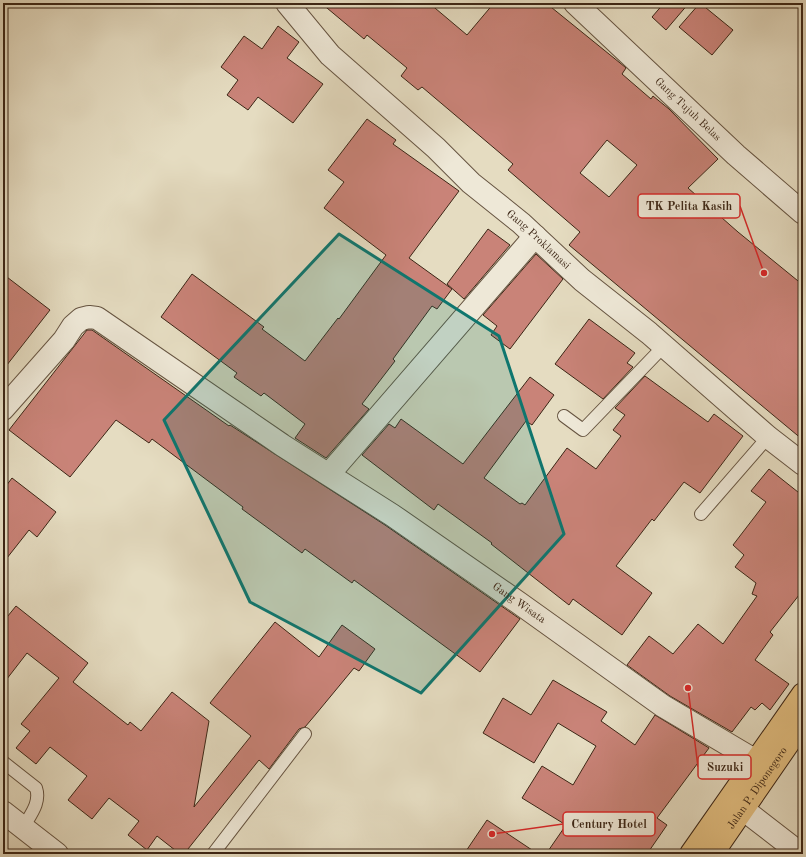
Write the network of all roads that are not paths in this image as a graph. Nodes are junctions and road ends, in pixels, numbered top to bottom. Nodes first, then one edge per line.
1 (287, 3) edge
2 (574, 3) edge
3 (803, 213) edge
4 (535, 236) junction
5 (664, 346) junction
6 (5, 403) edge
7 (564, 416) dead end
8 (768, 437) junction
9 (803, 464) edge
10 (329, 474) junction
11 (701, 514) dead end
12 (803, 694) edge
13 (803, 722) edge
14 (305, 734) dead end
15 (3, 762) edge
16 (756, 762) junction
17 (744, 810) junction
18 (3, 812) edge
19 (23, 828) junction
20 (57, 854) edge
21 (213, 854) edge
22 (691, 854) edge
23 (712, 854) edge
24 (801, 854) edge

1 - 4 street, Gang Proklamasi
2 - 3 street, Gang Tujuh Belas
4 - 5 street, Gang Proklamasi
4 - 10 street
5 - 7 lane
5 - 8 street, Gang Proklamasi
6 - 10 street, Gang Wisata
8 - 9 street, Gang Proklamasi
8 - 11 lane
10 - 16 street, Gang Wisata
12 - 16 main road, Jalan P. Diponegoro
13 - 17 main road, Jalan P. Diponegoro
14 - 21 lane
15 - 19 lane
16 - 22 main road, Jalan P. Diponegoro
17 - 23 main road, Jalan P. Diponegoro
17 - 24 street
18 - 19 street
19 - 20 street

